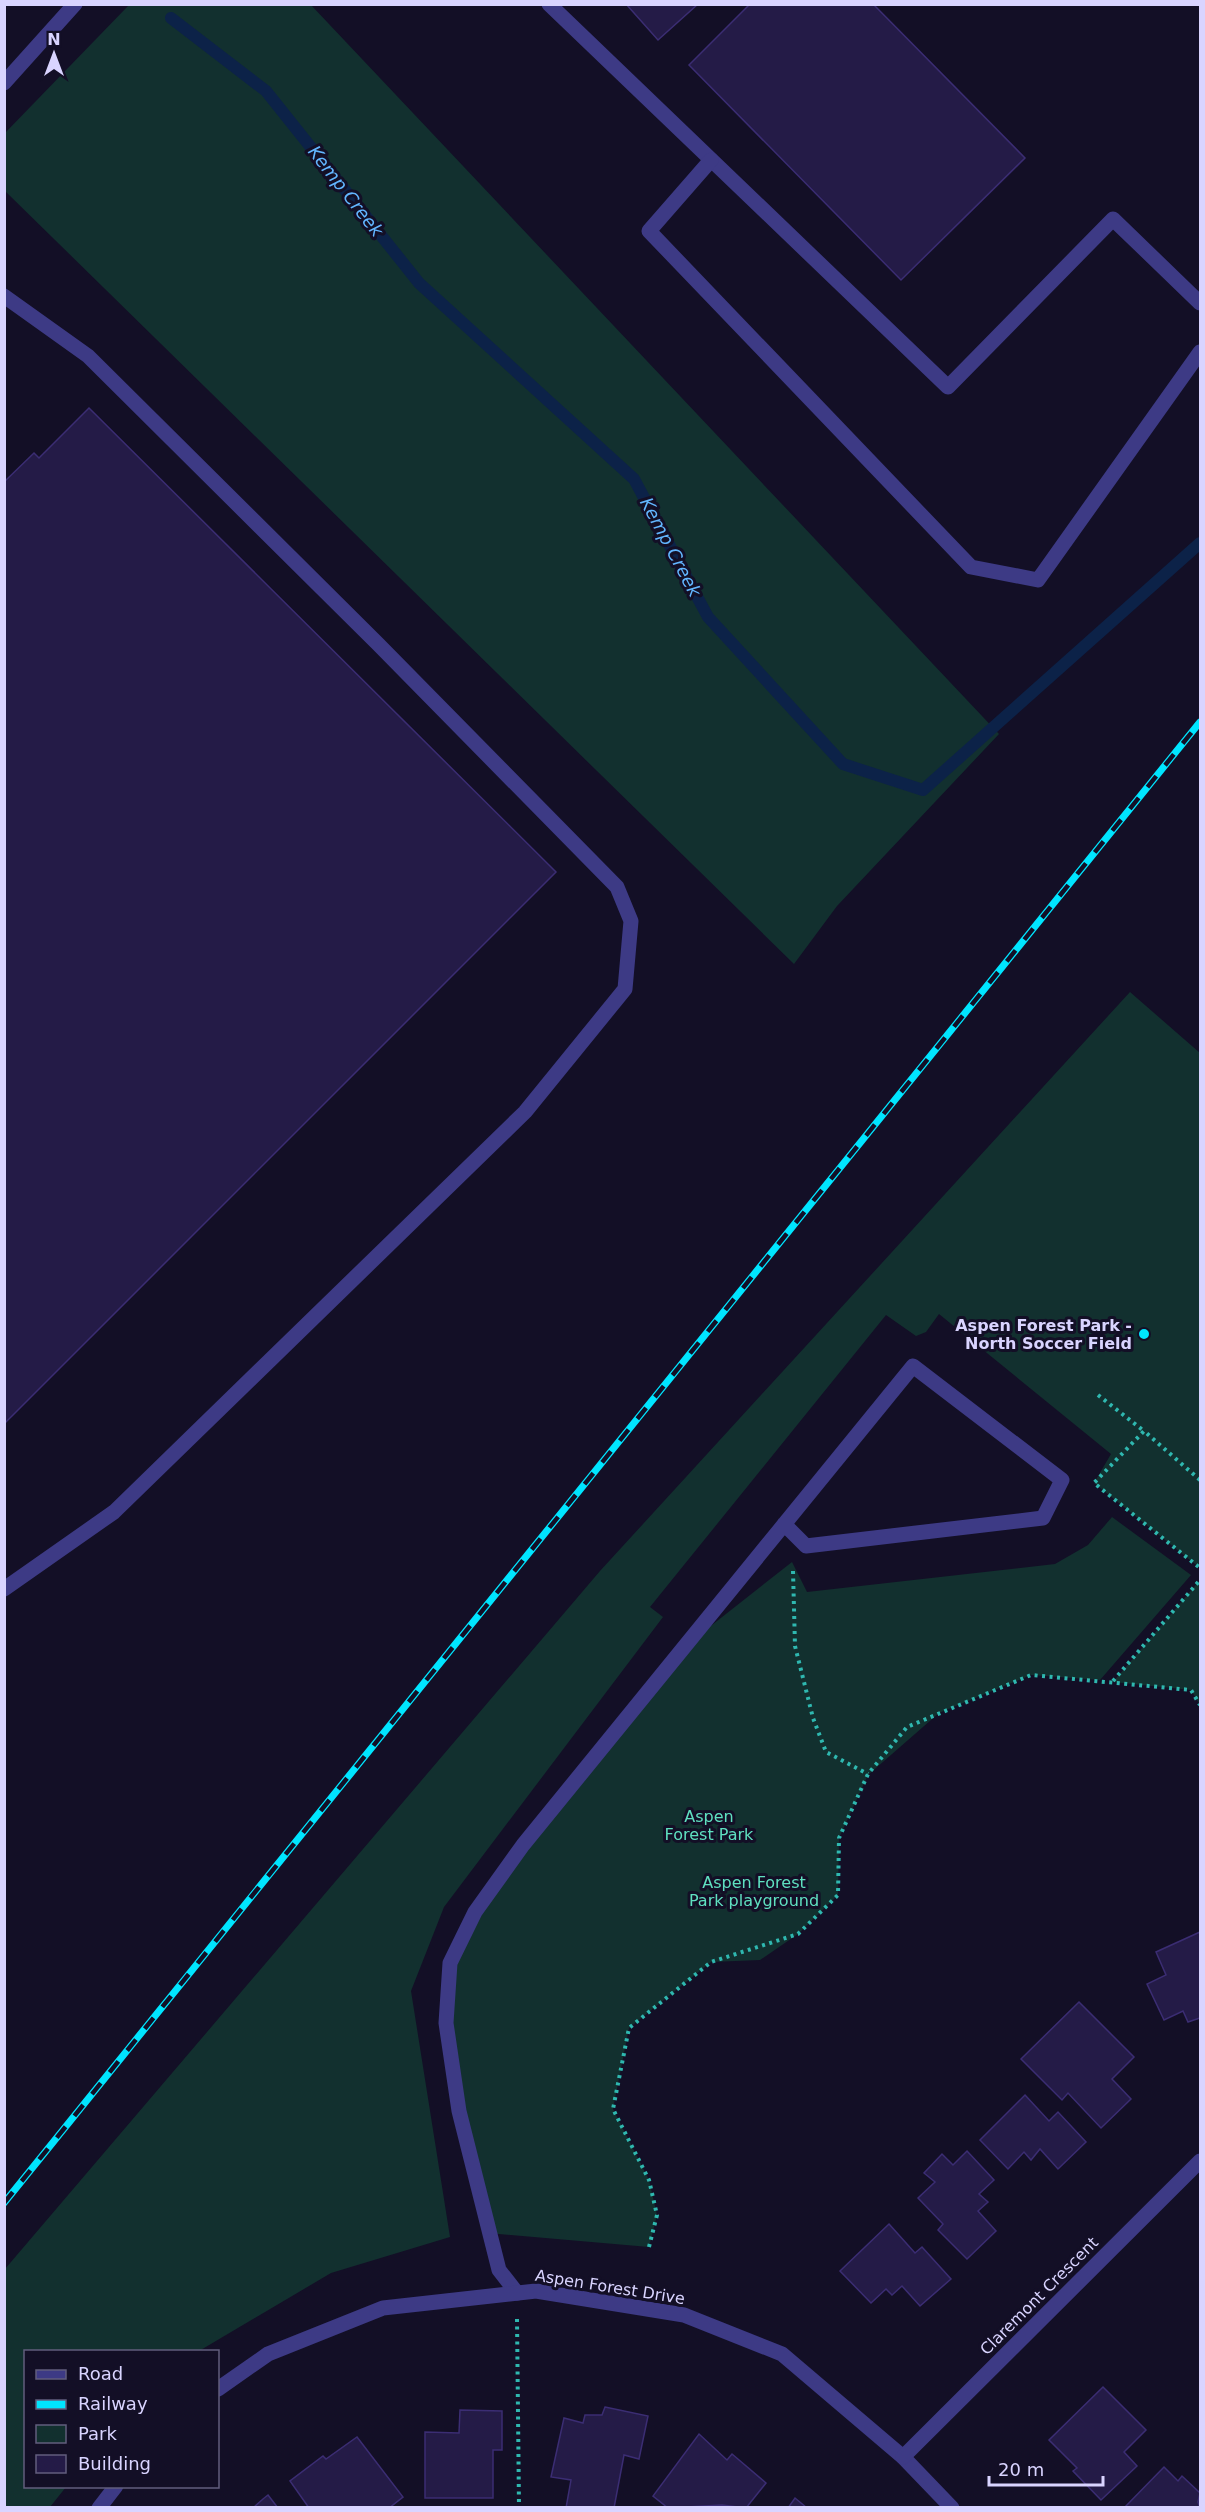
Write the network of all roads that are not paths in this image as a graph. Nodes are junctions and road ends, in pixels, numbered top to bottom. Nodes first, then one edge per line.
1 (75, 4) edge
2 (549, 4) edge
3 (4, 83) edge
4 (711, 160) junction
5 (7, 302) edge
6 (1200, 303) edge
7 (1200, 352) edge
8 (784, 1524) junction
9 (4, 1589) edge
10 (1200, 2161) edge
11 (517, 2293) junction
12 (219, 2388) edge
13 (903, 2457) junction
14 (115, 2488) edge
15 (99, 2508) edge
16 (952, 2508) edge

1 - 3 street
2 - 4 street
4 - 6 street
4 - 7 street
5 - 9 street
8 - 8 street
8 - 11 street
10 - 13 street, Claremont Crescent
11 - 12 street, Aspen Forest Drive
11 - 13 street, Aspen Forest Drive
13 - 16 street, Aspen Forest Drive
14 - 15 street

